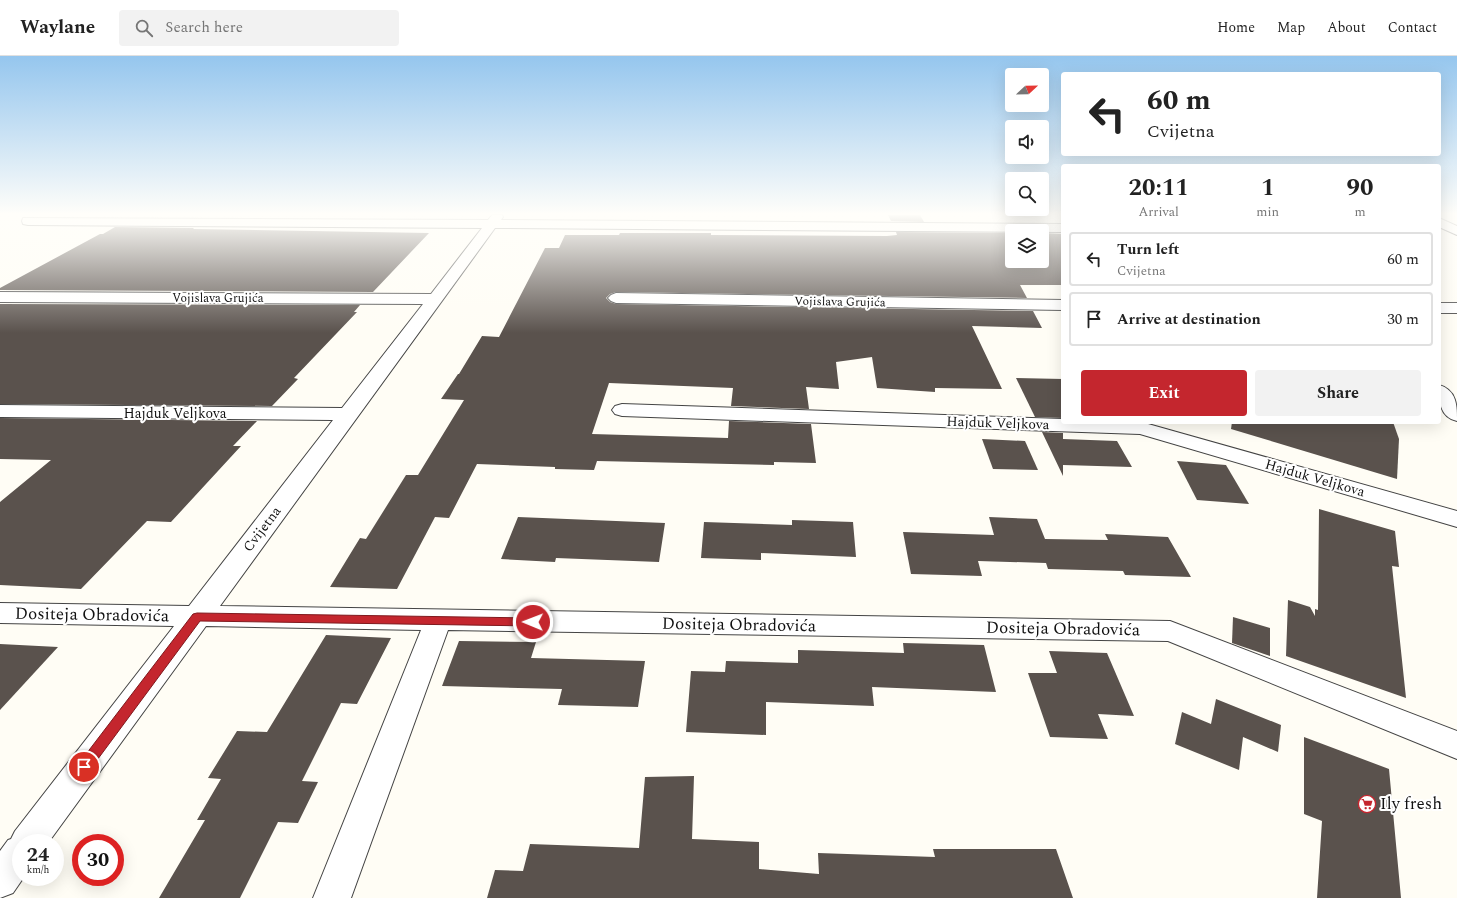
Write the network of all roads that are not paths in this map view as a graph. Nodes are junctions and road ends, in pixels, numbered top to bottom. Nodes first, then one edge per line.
1 (468, 254) edge
2 (0, 297) edge
3 (435, 298) junction
4 (616, 298) dead end
5 (1061, 308) edge
6 (1441, 308) edge
7 (1457, 308) edge
8 (1441, 394) edge
9 (622, 410) dead end
10 (0, 411) edge
11 (349, 414) junction
12 (1457, 415) edge
13 (1061, 423) edge
14 (1104, 424) edge
15 (1138, 425) edge
16 (1457, 519) edge
17 (0, 613) edge
18 (197, 617) junction
19 (438, 620) junction
20 (1457, 745) edge
21 (34, 834) edge
22 (12, 864) edge
23 (0, 880) edge
24 (332, 898) edge

1 - 3 street, Cvijetna
2 - 3 street, Vojislava Grujića
3 - 11 street, Cvijetna
4 - 5 street, Vojislava Grujića
6 - 7 street
8 - 12 street
9 - 13 street, Hajduk Veljkova
10 - 11 street, Hajduk Veljkova
11 - 18 street, Cvijetna
14 - 15 street, Hajduk Veljkova
15 - 16 street, Hajduk Veljkova
17 - 18 street, Dositeja Obradovića
18 - 19 street, Dositeja Obradovića
18 - 21 street, Cvijetna
19 - 20 street, Dositeja Obradovića
19 - 24 street
22 - 23 street

